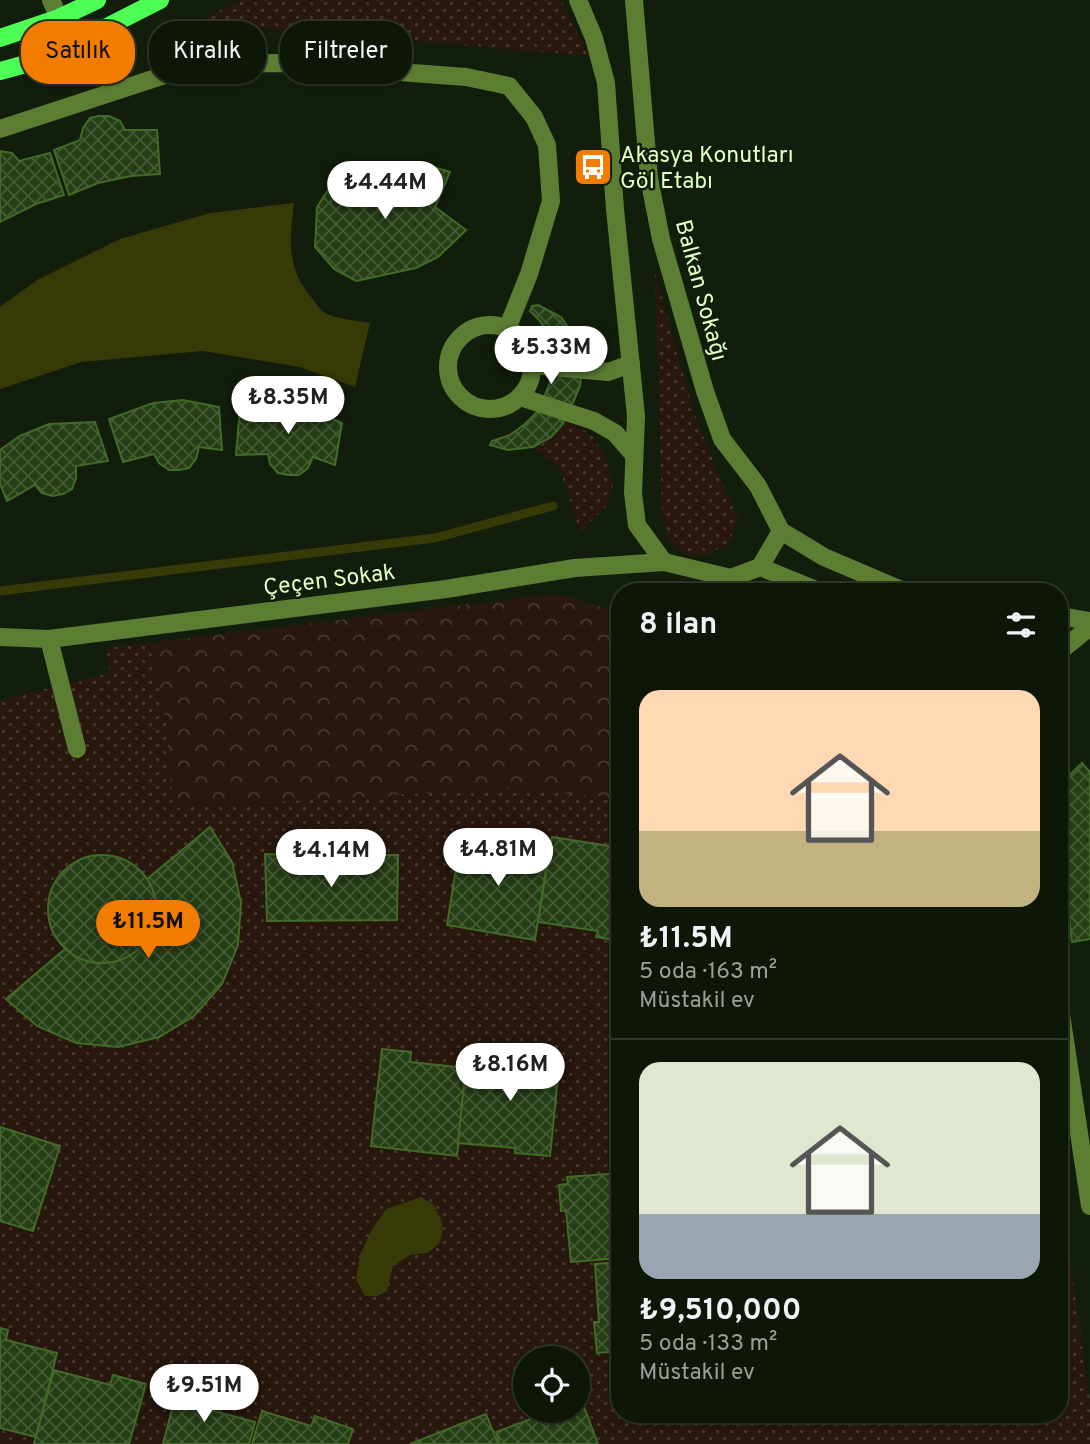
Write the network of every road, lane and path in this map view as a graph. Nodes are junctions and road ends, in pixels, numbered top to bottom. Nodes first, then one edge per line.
1 (51, 0) edge
2 (97, 0) edge
3 (160, 0) edge
4 (578, 0) edge
5 (635, 0) edge
6 (59, 18) junction
7 (0, 38) edge
8 (0, 71) edge
9 (0, 129) edge
10 (507, 329) junction
11 (631, 364) junction
12 (532, 365) junction
13 (520, 397) junction
14 (634, 455) junction
15 (781, 531) junction
16 (664, 562) junction
17 (760, 567) junction
18 (799, 583) edge
19 (885, 583) edge
20 (1068, 617) edge
21 (1090, 621) edge
22 (1090, 627) edge
23 (0, 637) edge
24 (49, 639) junction
25 (1068, 645) edge
26 (77, 749) dead end
27 (1068, 1061) edge
28 (1090, 1206) edge

1 - 6 street
2 - 6 main road
3 - 8 main road
4 - 11 street
5 - 15 street, Balkan Sokağı
6 - 7 main road
9 - 10 street
10 - 12 street
10 - 13 street
11 - 12 street
11 - 14 street
12 - 13 street
13 - 14 street
14 - 16 street
15 - 17 street
15 - 19 street
16 - 17 street, Çeçen Sokak
16 - 24 street, Çeçen Sokak
17 - 18 street
20 - 21 street
22 - 25 street
23 - 24 street, Çeçen Sokak
24 - 26 street
27 - 28 street

